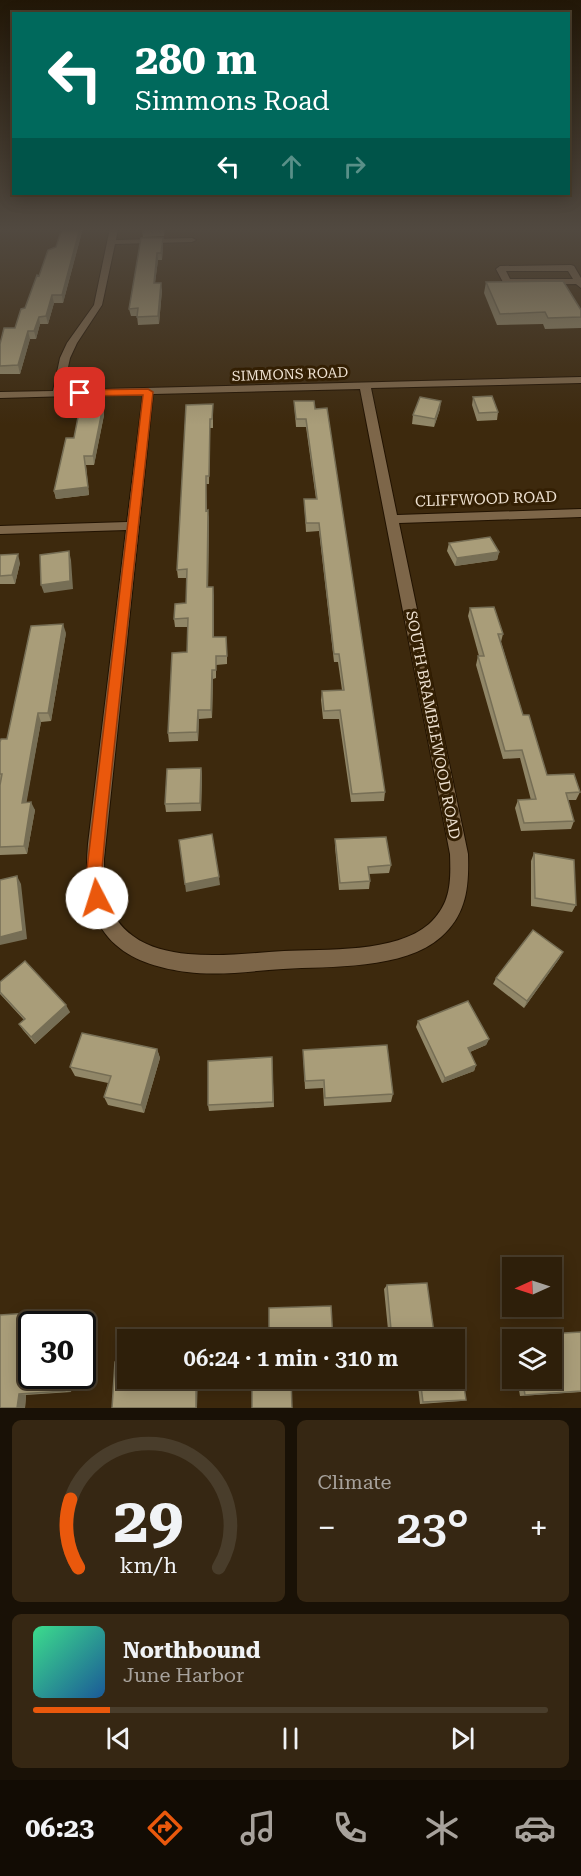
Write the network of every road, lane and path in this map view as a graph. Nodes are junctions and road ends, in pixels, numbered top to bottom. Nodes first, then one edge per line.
1 (101, 294) edge
2 (581, 380) edge
3 (364, 386) junction
4 (148, 392) junction
5 (57, 394) junction
6 (0, 395) edge
7 (581, 513) edge
8 (392, 519) junction
9 (133, 526) junction
10 (0, 530) edge

1 - 5 street
2 - 3 street, SIMMONS ROAD
3 - 4 street, SIMMONS ROAD
3 - 8 street, SOUTH BRAMBLEWOOD ROAD
4 - 5 street, SIMMONS ROAD
4 - 9 street, SOUTH BRAMBLEWOOD ROAD
5 - 6 street, SIMMONS ROAD
7 - 8 street, CLIFFWOOD ROAD
8 - 9 street, SOUTH BRAMBLEWOOD ROAD
9 - 10 street

